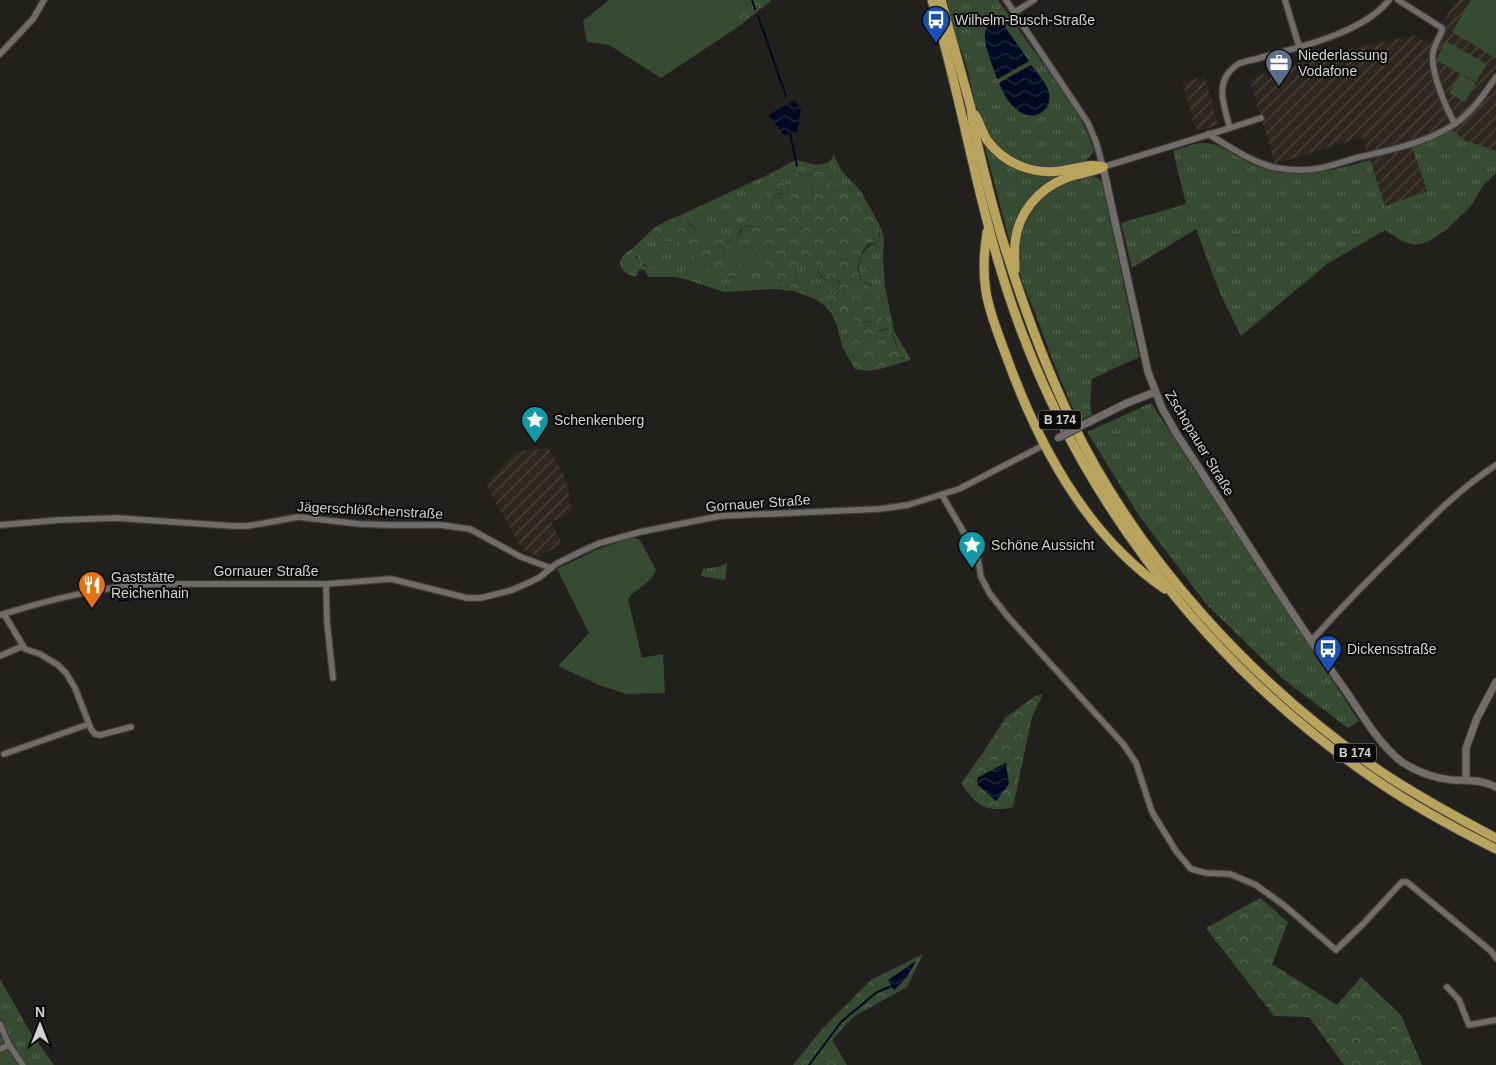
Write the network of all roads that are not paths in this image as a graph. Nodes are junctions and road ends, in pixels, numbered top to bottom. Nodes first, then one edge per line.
1 (44, 0) edge
2 (932, 0) edge
3 (941, 0) edge
4 (1006, 0) edge
5 (1034, 0) edge
6 (1285, 0) edge
7 (1389, 0) edge
8 (1398, 0) edge
9 (1015, 12) junction
10 (1299, 46) junction
11 (0, 54) edge
12 (1496, 77) edge
13 (971, 108) junction
14 (1261, 118) dead end
15 (1455, 124) junction
16 (1230, 128) junction
17 (1208, 134) junction
18 (1103, 167) junction
19 (988, 226) junction
20 (1015, 275) junction
21 (1155, 392) junction
22 (1044, 445) junction
23 (1496, 465) edge
24 (942, 495) junction
25 (0, 525) edge
26 (551, 568) junction
27 (326, 584) junction
28 (1172, 594) junction
29 (2, 615) edge
30 (1311, 641) junction
31 (23, 646) junction
32 (0, 656) edge
33 (333, 678) dead end
34 (1496, 682) edge
35 (89, 724) junction
36 (131, 727) dead end
37 (4, 754) dead end
38 (1466, 780) junction
39 (1496, 787) edge
40 (1496, 838) edge
41 (1496, 849) edge
42 (1496, 958) edge
43 (1447, 987) dead end
44 (1496, 1020) edge
45 (0, 1024) edge
46 (9, 1045) junction
47 (0, 1049) edge
48 (23, 1065) edge

1 - 11 street
2 - 19 highway, B 174
3 - 13 highway, B 174
4 - 9 street, Zschopauer Straße
5 - 9 street
6 - 10 street
7 - 10 street
8 - 15 street
9 - 18 street, Zschopauer Straße
10 - 16 street
12 - 15 street
13 - 18 highway
13 - 20 highway, B 174
14 - 16 street
15 - 17 street
16 - 17 street
17 - 18 street
18 - 20 highway
18 - 21 street, Zschopauer Straße
19 - 22 highway
19 - 28 highway, B 174
20 - 40 highway, B 174
21 - 22 street, Gornauer Straße, bridge
21 - 30 street, Zschopauer Straße
22 - 24 street, Gornauer Straße
22 - 28 highway
23 - 30 street
24 - 26 street, Gornauer Straße
24 - 42 street
25 - 26 street, Jägerschlößchenstraße
26 - 27 street, Gornauer Straße
27 - 29 street, Gornauer Straße
27 - 33 street, Gornauer Straße
28 - 41 highway, B 174
29 - 31 street
30 - 38 street, Zschopauer Straße
31 - 32 street
31 - 35 street
34 - 38 street
35 - 36 street
35 - 37 street
38 - 39 street, Zschopauer Straße
43 - 44 street
45 - 46 street
46 - 47 street
46 - 48 street

